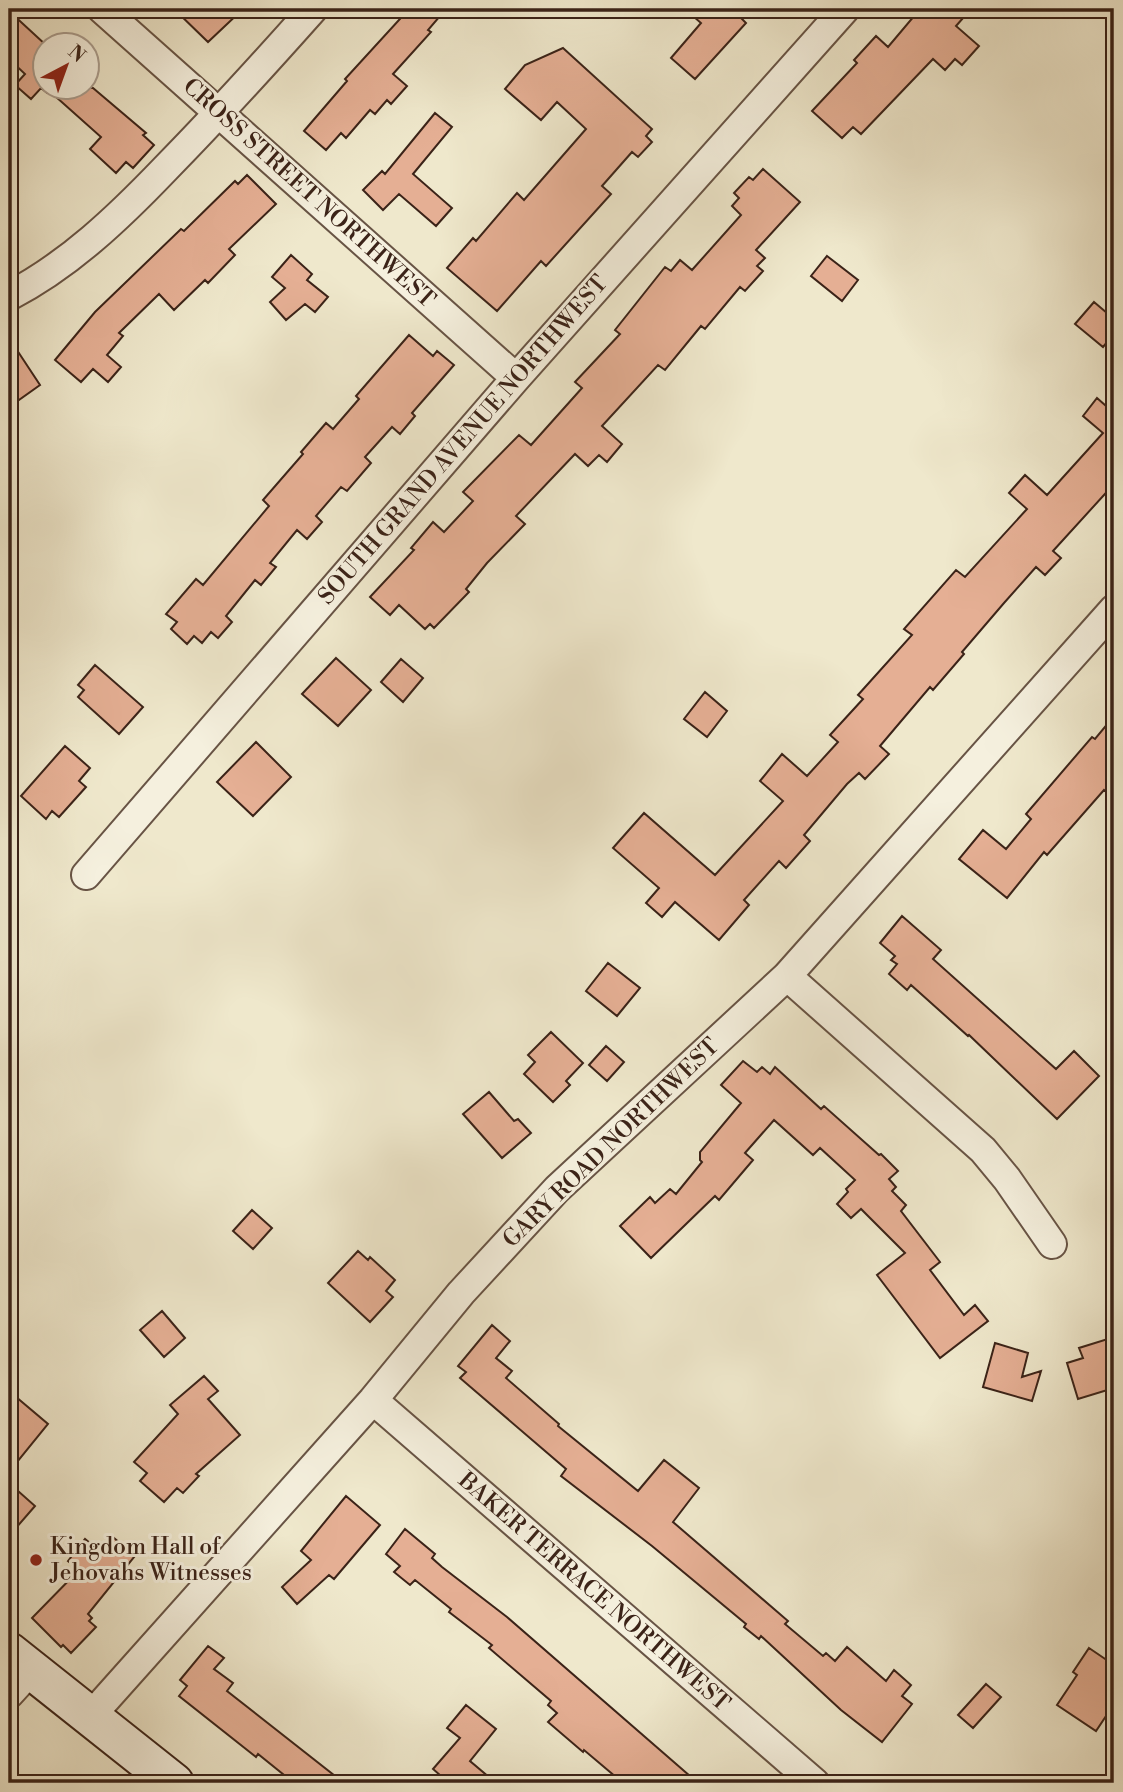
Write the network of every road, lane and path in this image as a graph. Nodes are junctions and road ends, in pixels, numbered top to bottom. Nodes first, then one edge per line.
1 (102, 9) edge
2 (313, 9) edge
3 (845, 9) edge
4 (220, 114) junction
5 (9, 296) edge
6 (516, 378) junction
7 (1114, 608) edge
8 (86, 875) dead end
9 (787, 976) junction
10 (1052, 1244) dead end
11 (373, 1400) junction
12 (16, 1672) edge
13 (89, 1717) junction
14 (174, 1783) edge
15 (816, 1783) edge

1 - 4 street, CROSS STREET NORTHWEST
2 - 4 street
3 - 6 street, SOUTH GRAND AVENUE NORTHWEST
4 - 5 street
4 - 6 street, CROSS STREET NORTHWEST
6 - 8 street, SOUTH GRAND AVENUE NORTHWEST
7 - 9 street, GARY ROAD NORTHWEST
9 - 10 street
9 - 11 street, GARY ROAD NORTHWEST
11 - 13 street, GARY ROAD NORTHWEST
11 - 15 street, BAKER TERRACE NORTHWEST
12 - 13 street
13 - 14 street

